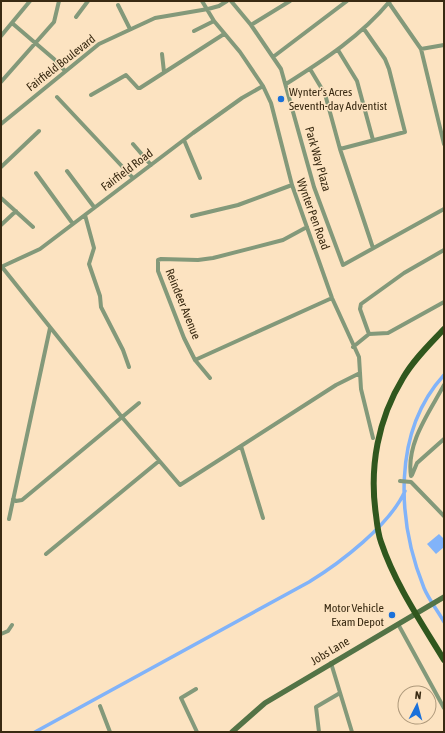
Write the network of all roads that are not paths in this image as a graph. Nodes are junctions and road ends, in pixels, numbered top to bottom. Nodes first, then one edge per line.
1 (30, 1) edge
2 (59, 1) edge
3 (88, 1) edge
4 (202, 1) edge
5 (227, 1) edge
6 (231, 1) edge
7 (290, 1) edge
8 (347, 1) edge
9 (389, 2) edge
10 (118, 5) dead end
11 (208, 9) junction
12 (76, 17) dead end
13 (214, 21) junction
14 (12, 23) junction
15 (251, 25) junction
16 (130, 29) junction
17 (364, 29) junction
18 (194, 31) dead end
19 (224, 34) junction
20 (1, 36) edge
21 (35, 43) junction
22 (444, 45) edge
23 (421, 49) junction
24 (338, 50) junction
25 (162, 54) dead end
26 (273, 57) junction
27 (310, 69) junction
28 (65, 71) junction
29 (164, 72) junction
30 (1, 82) edge
31 (286, 84) junction
32 (263, 86) junction
33 (91, 95) dead end
34 (57, 97) dead end
35 (1, 116) edge
36 (5, 120) junction
37 (1, 124) edge
38 (39, 131) dead end
39 (184, 140) junction
40 (373, 140) junction
41 (133, 144) dead end
42 (444, 144) edge
43 (340, 149) junction
44 (151, 165) junction
45 (1, 166) edge
46 (67, 171) dead end
47 (36, 173) dead end
48 (133, 178) junction
49 (200, 178) dead end
50 (292, 185) junction
51 (1, 198) edge
52 (94, 207) junction
53 (444, 209) edge
54 (16, 211) junction
55 (85, 215) junction
56 (192, 216) dead end
57 (73, 224) junction
58 (1, 225) edge
59 (33, 227) dead end
60 (308, 227) junction
61 (373, 248) junction
62 (444, 250) edge
63 (1, 267) edge
64 (332, 298) junction
65 (444, 302) edge
66 (50, 328) junction
67 (444, 329) edge
68 (369, 334) junction
69 (353, 347) junction
70 (195, 360) junction
71 (130, 367) dead end
72 (360, 372) junction
73 (210, 378) dead end
74 (444, 384) edge
75 (139, 403) dead end
76 (121, 416) junction
77 (373, 438) dead end
78 (444, 439) edge
79 (241, 446) junction
80 (159, 461) junction
81 (411, 476) junction
82 (400, 481) dead end
83 (410, 482) junction
84 (13, 500) junction
85 (444, 516) edge
86 (262, 518) dead end
87 (9, 520) dead end
88 (46, 554) dead end
89 (444, 597) edge
90 (416, 614) junction
91 (12, 624) dead end
92 (398, 624) junction
93 (1, 634) edge
94 (444, 660) edge
95 (331, 663) junction
96 (196, 689) dead end
97 (340, 693) junction
98 (100, 706) dead end
99 (444, 708) edge
100 (235, 731) edge
101 (110, 732) edge
102 (197, 732) edge
103 (319, 732) edge
104 (352, 732) edge

1 - 14 street
2 - 21 street
3 - 12 street
4 - 11 street, Wynter Pen Road
5 - 11 street, Fairfield Boulevard
6 - 15 street, Park Way Plaza
7 - 15 street
8 - 26 street
9 - 17 street
9 - 23 street
10 - 16 street
11 - 13 street, Wynter Pen Road
11 - 16 street, Fairfield Boulevard
13 - 18 street
13 - 19 street, Wynter Pen Road
14 - 20 street
14 - 21 street
15 - 26 street, Park Way Plaza
16 - 28 street, Fairfield Boulevard
17 - 24 street
17 - 40 street
19 - 29 street
19 - 32 street, Wynter Pen Road
21 - 28 street
21 - 30 street
22 - 23 street
23 - 42 street
24 - 27 street
24 - 40 street
25 - 29 street
26 - 31 street, Park Way Plaza
27 - 31 street
27 - 43 street
28 - 36 street, Fairfield Boulevard
29 - 33 street
31 - 61 street, Park Way Plaza
32 - 39 street, Fairfield Road
32 - 50 street, Wynter Pen Road
34 - 48 street
35 - 36 street
36 - 37 street, Fairfield Boulevard
38 - 45 street
39 - 44 street, Fairfield Road
39 - 49 street
40 - 43 street
41 - 44 street
43 - 61 street
44 - 48 street, Fairfield Road
46 - 52 street
47 - 57 street
48 - 52 street, Fairfield Road
50 - 56 street
50 - 60 street, Wynter Pen Road
51 - 54 street
52 - 55 street, Fairfield Road
53 - 61 street
54 - 58 street
54 - 59 street
55 - 57 street, Fairfield Road
55 - 71 street
57 - 63 street, Fairfield Road
60 - 64 street, Wynter Pen Road
60 - 70 street, Reindeer Avenue
62 - 68 street
63 - 66 street
64 - 69 street, Wynter Pen Road
64 - 70 street, Reindeer Avenue
65 - 68 street
66 - 76 street
66 - 84 street
67 - 90 main road
68 - 69 street
69 - 72 street, Wynter Pen Road
70 - 73 street
72 - 77 street, Wynter Pen Road
72 - 79 street
74 - 81 street
75 - 76 street
76 - 80 street
76 - 84 street
78 - 81 street
79 - 80 street
79 - 86 street
80 - 88 street
81 - 83 street
82 - 83 street
83 - 85 street
84 - 87 street
89 - 90 street, Jobs Lane
90 - 92 street, Jobs Lane
90 - 94 main road
91 - 93 street
92 - 95 street, Jobs Lane
92 - 99 street
95 - 97 street
95 - 100 street, Jobs Lane
96 - 102 street
97 - 103 street
97 - 104 street
98 - 101 street

